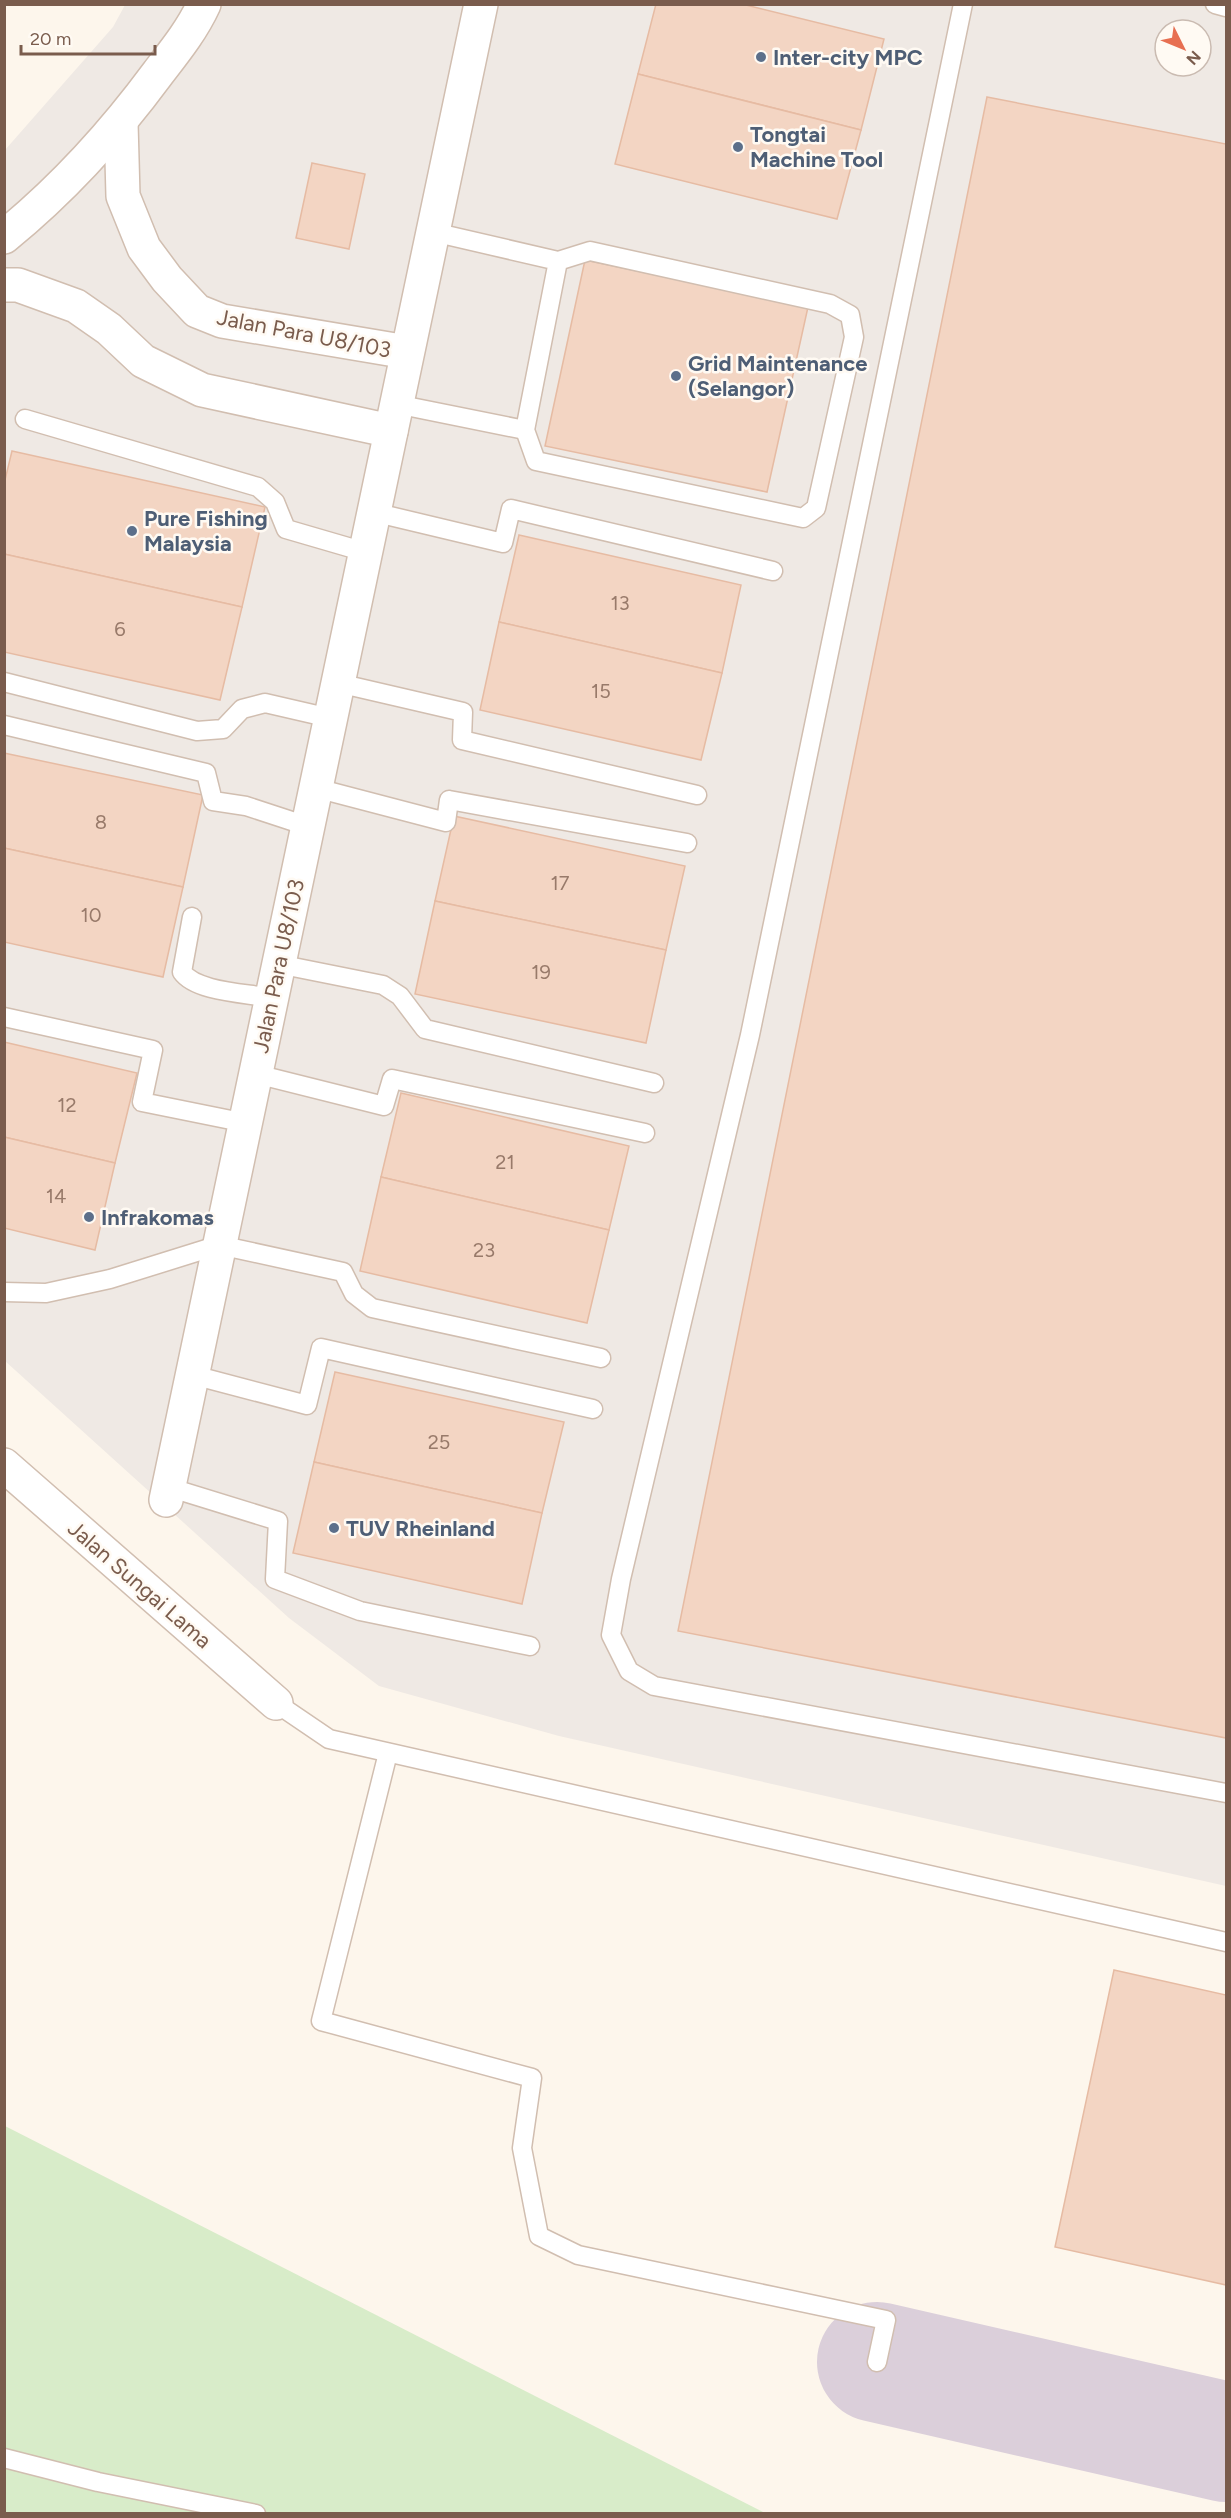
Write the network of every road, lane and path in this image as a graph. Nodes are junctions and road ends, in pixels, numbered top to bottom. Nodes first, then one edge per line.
1 (204, 4) edge
2 (481, 4) edge
3 (963, 4) edge
4 (1215, 4) edge
5 (1227, 7) edge
6 (121, 123) junction
7 (433, 232) junction
8 (4, 237) edge
9 (558, 261) junction
10 (4, 285) edge
11 (407, 352) junction
12 (394, 418) junction
13 (25, 419) dead end
14 (525, 430) junction
15 (374, 512) junction
16 (365, 552) junction
17 (773, 571) dead end
18 (4, 682) edge
19 (338, 683) junction
20 (330, 718) junction
21 (4, 725) edge
22 (316, 788) junction
23 (697, 795) dead end
24 (308, 826) junction
25 (687, 843) dead end
26 (192, 917) dead end
27 (278, 964) junction
28 (271, 998) junction
29 (4, 1017) edge
30 (256, 1074) junction
31 (654, 1083) dead end
32 (246, 1123) junction
33 (645, 1133) dead end
34 (219, 1245) junction
35 (4, 1292) edge
36 (601, 1358) dead end
37 (193, 1375) junction
38 (593, 1409) dead end
39 (4, 1465) edge
40 (167, 1494) joint
41 (530, 1646) dead end
42 (276, 1703) joint
43 (388, 1753) junction
44 (1227, 1793) edge
45 (1227, 1942) edge
46 (877, 2362) dead end
47 (4, 2458) edge
48 (256, 2514) edge

1 - 6 street
2 - 7 street, Jalan Para U8/103
3 - 44 lane
4 - 5 lane
6 - 8 street
6 - 11 street, Jalan Para U8/103
7 - 9 lane
7 - 11 street, Jalan Para U8/103
9 - 14 lane
9 - 14 lane
10 - 12 street
11 - 12 street, Jalan Para U8/103
12 - 14 lane
12 - 15 street, Jalan Para U8/103
13 - 16 lane
15 - 16 street, Jalan Para U8/103
15 - 17 lane
16 - 19 street, Jalan Para U8/103
18 - 20 lane
19 - 20 street, Jalan Para U8/103
19 - 23 lane
20 - 22 street, Jalan Para U8/103
21 - 24 lane
22 - 24 street, Jalan Para U8/103
22 - 25 lane
24 - 27 street, Jalan Para U8/103
26 - 28 lane
27 - 28 street, Jalan Para U8/103
27 - 31 lane
28 - 30 street, Jalan Para U8/103
29 - 32 lane
30 - 32 street, Jalan Para U8/103
30 - 33 lane
32 - 34 street, Jalan Para U8/103
34 - 35 lane
34 - 36 lane
34 - 37 street, Jalan Para U8/103
37 - 38 lane
37 - 40 street, Jalan Para U8/103
39 - 42 street, Jalan Sungai Lama
40 - 41 lane
42 - 43 lane
43 - 45 lane
43 - 46 lane
47 - 48 lane

